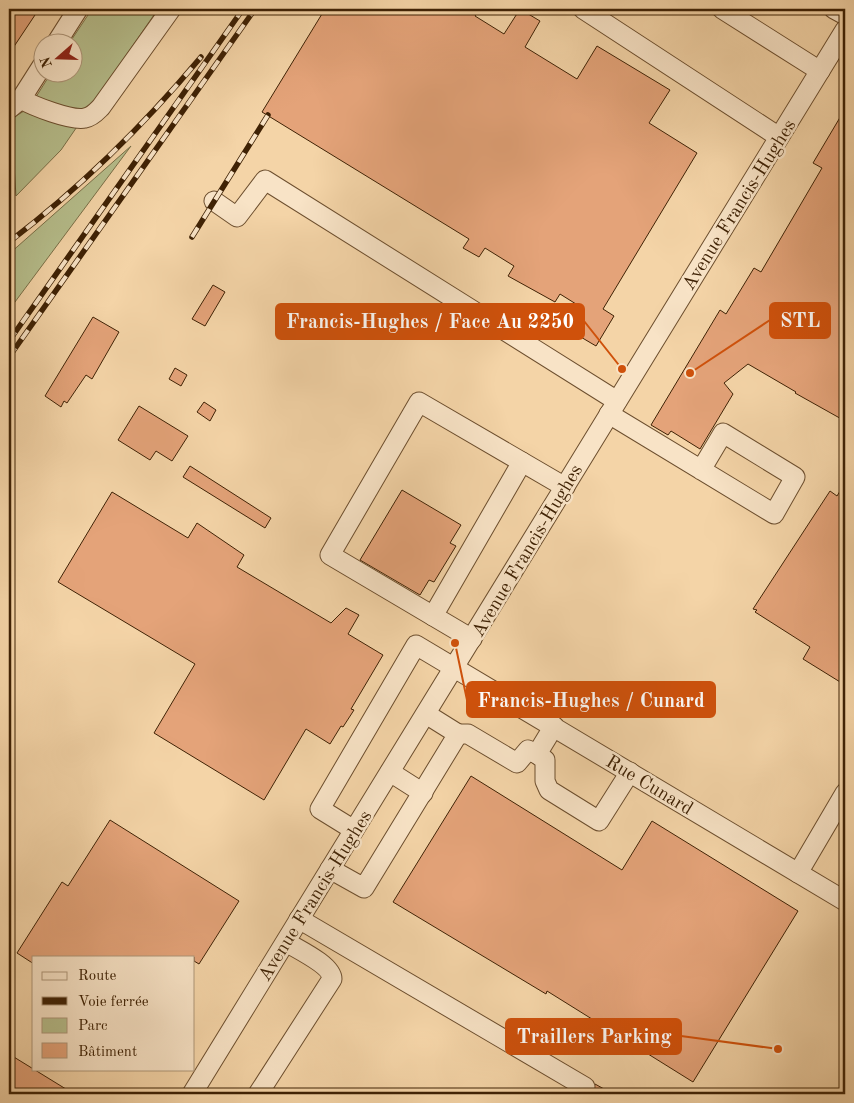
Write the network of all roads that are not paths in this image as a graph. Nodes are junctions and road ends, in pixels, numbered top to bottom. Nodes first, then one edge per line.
1 (78, 9) edge
2 (171, 9) edge
3 (583, 9) edge
4 (722, 9) edge
5 (834, 9) edge
6 (845, 15) edge
7 (845, 30) edge
8 (63, 32) edge
9 (820, 71) junction
10 (32, 80) edge
11 (15, 104) edge
12 (779, 137) junction
13 (214, 202) dead end
14 (613, 408) junction
15 (522, 462) junction
16 (701, 470) junction
17 (564, 487) junction
18 (433, 616) junction
19 (472, 639) junction
20 (455, 667) junction
21 (426, 714) junction
22 (554, 726) junction
23 (458, 734) junction
24 (537, 754) junction
25 (390, 772) junction
26 (630, 772) junction
27 (422, 793) junction
28 (845, 793) edge
29 (354, 830) junction
30 (330, 869) junction
31 (798, 873) junction
32 (845, 901) edge
33 (299, 919) junction
34 (286, 942) junction
35 (585, 1087) dead end
36 (192, 1094) edge
37 (258, 1094) edge

1 - 8 street
2 - 11 street
3 - 12 street
4 - 9 street
5 - 6 street
7 - 9 street, Avenue Francis-Hughes
9 - 12 street, Avenue Francis-Hughes
10 - 11 street
12 - 14 street, Avenue Francis-Hughes
13 - 14 street
14 - 16 street
14 - 17 street, Avenue Francis-Hughes
15 - 17 street
15 - 18 street
15 - 18 street
16 - 16 street
17 - 19 street, Avenue Francis-Hughes
18 - 19 street
19 - 20 street, Avenue Francis-Hughes
20 - 21 street, Avenue Francis-Hughes
20 - 22 street, Rue Cunard
20 - 29 street, Rue Cunard
21 - 23 street
21 - 25 street, Avenue Francis-Hughes
22 - 24 street
22 - 26 street, Rue Cunard
23 - 24 street
23 - 27 street
24 - 26 street
25 - 27 street
25 - 29 street, Avenue Francis-Hughes
26 - 31 street, Rue Cunard
27 - 30 street
28 - 31 street
29 - 30 street, Avenue Francis-Hughes
30 - 33 street, Avenue Francis-Hughes
31 - 32 street, Rue Cunard
33 - 34 street, Avenue Francis-Hughes
33 - 35 street
34 - 36 street, Avenue Francis-Hughes
34 - 37 street

